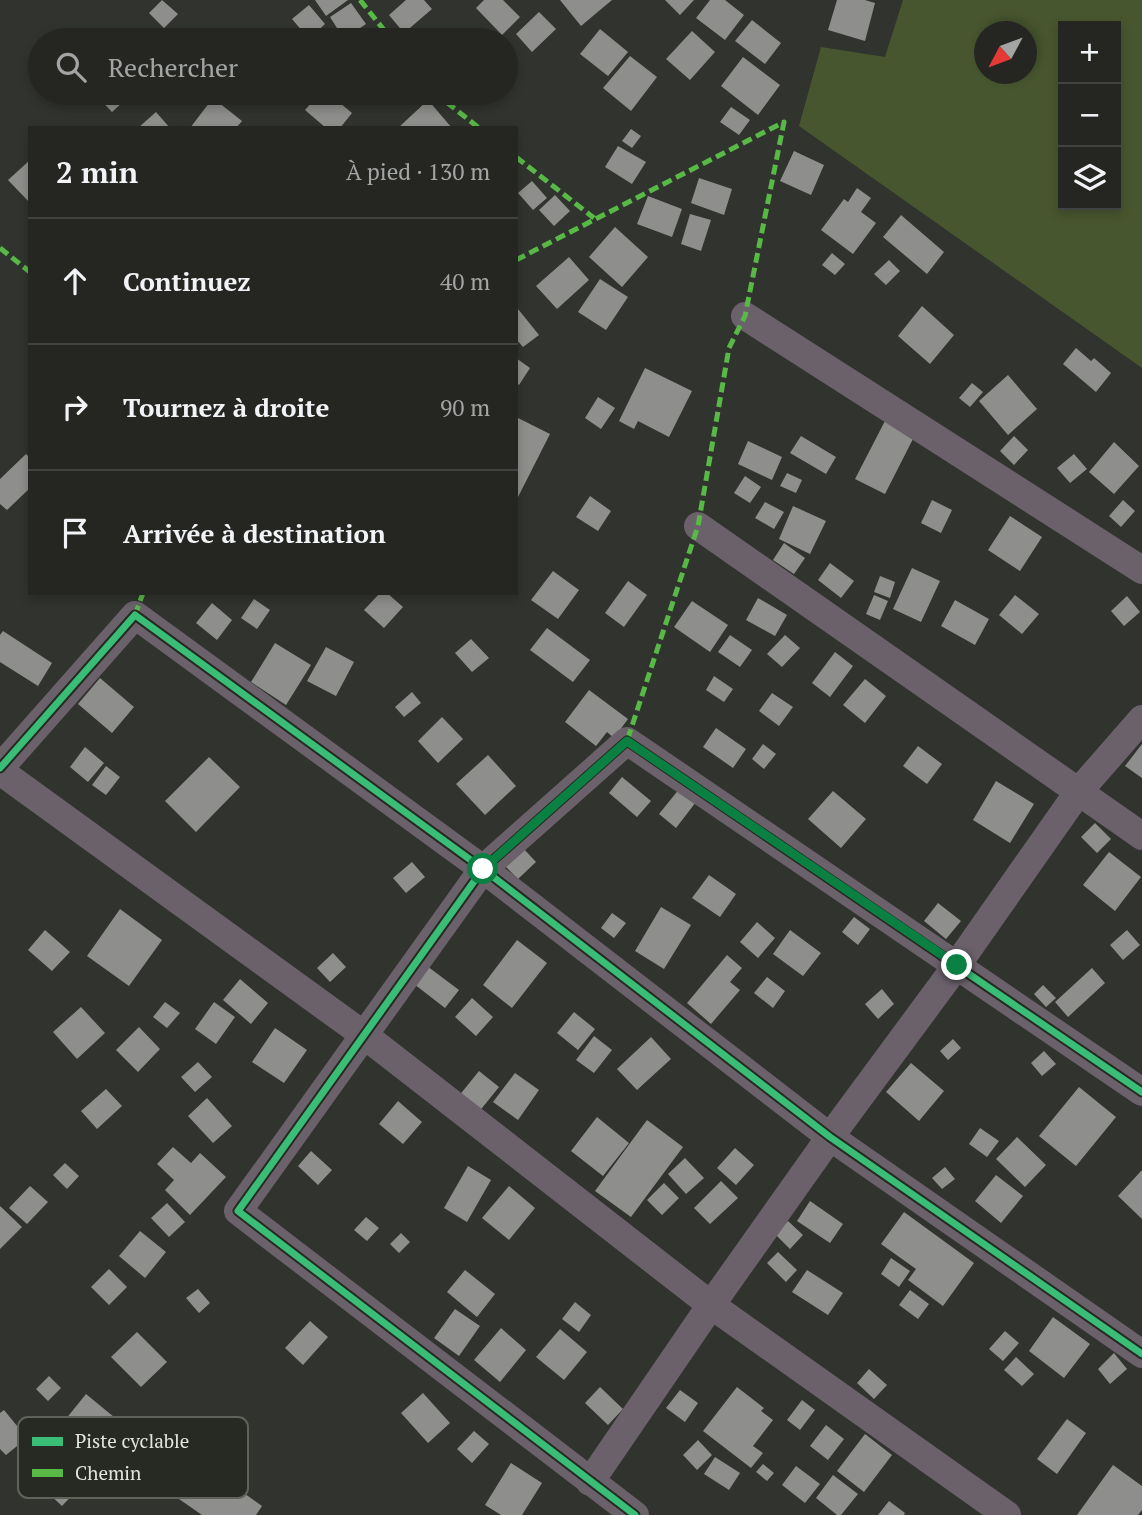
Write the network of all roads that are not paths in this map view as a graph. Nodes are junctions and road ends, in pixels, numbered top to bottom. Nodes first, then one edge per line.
1 (745, 316) dead end
2 (698, 526) dead end
3 (1142, 570) edge
4 (1142, 719) edge
5 (0, 769) edge
6 (1079, 791) junction
7 (1142, 836) edge
8 (483, 869) junction
9 (957, 965) junction
10 (363, 1035) junction
11 (1142, 1092) edge
12 (830, 1137) junction
13 (711, 1305) junction
14 (1142, 1354) edge
15 (590, 1482) junction
16 (635, 1515) edge
17 (1007, 1515) edge

1 - 3 street
2 - 6 street
4 - 6 street
5 - 8 street
5 - 10 street
6 - 7 street
6 - 9 street
8 - 9 street
8 - 10 street
8 - 12 street
9 - 11 street
9 - 12 street
10 - 13 street
10 - 15 street
12 - 13 street
12 - 14 street
13 - 15 street
13 - 17 street
15 - 16 street

